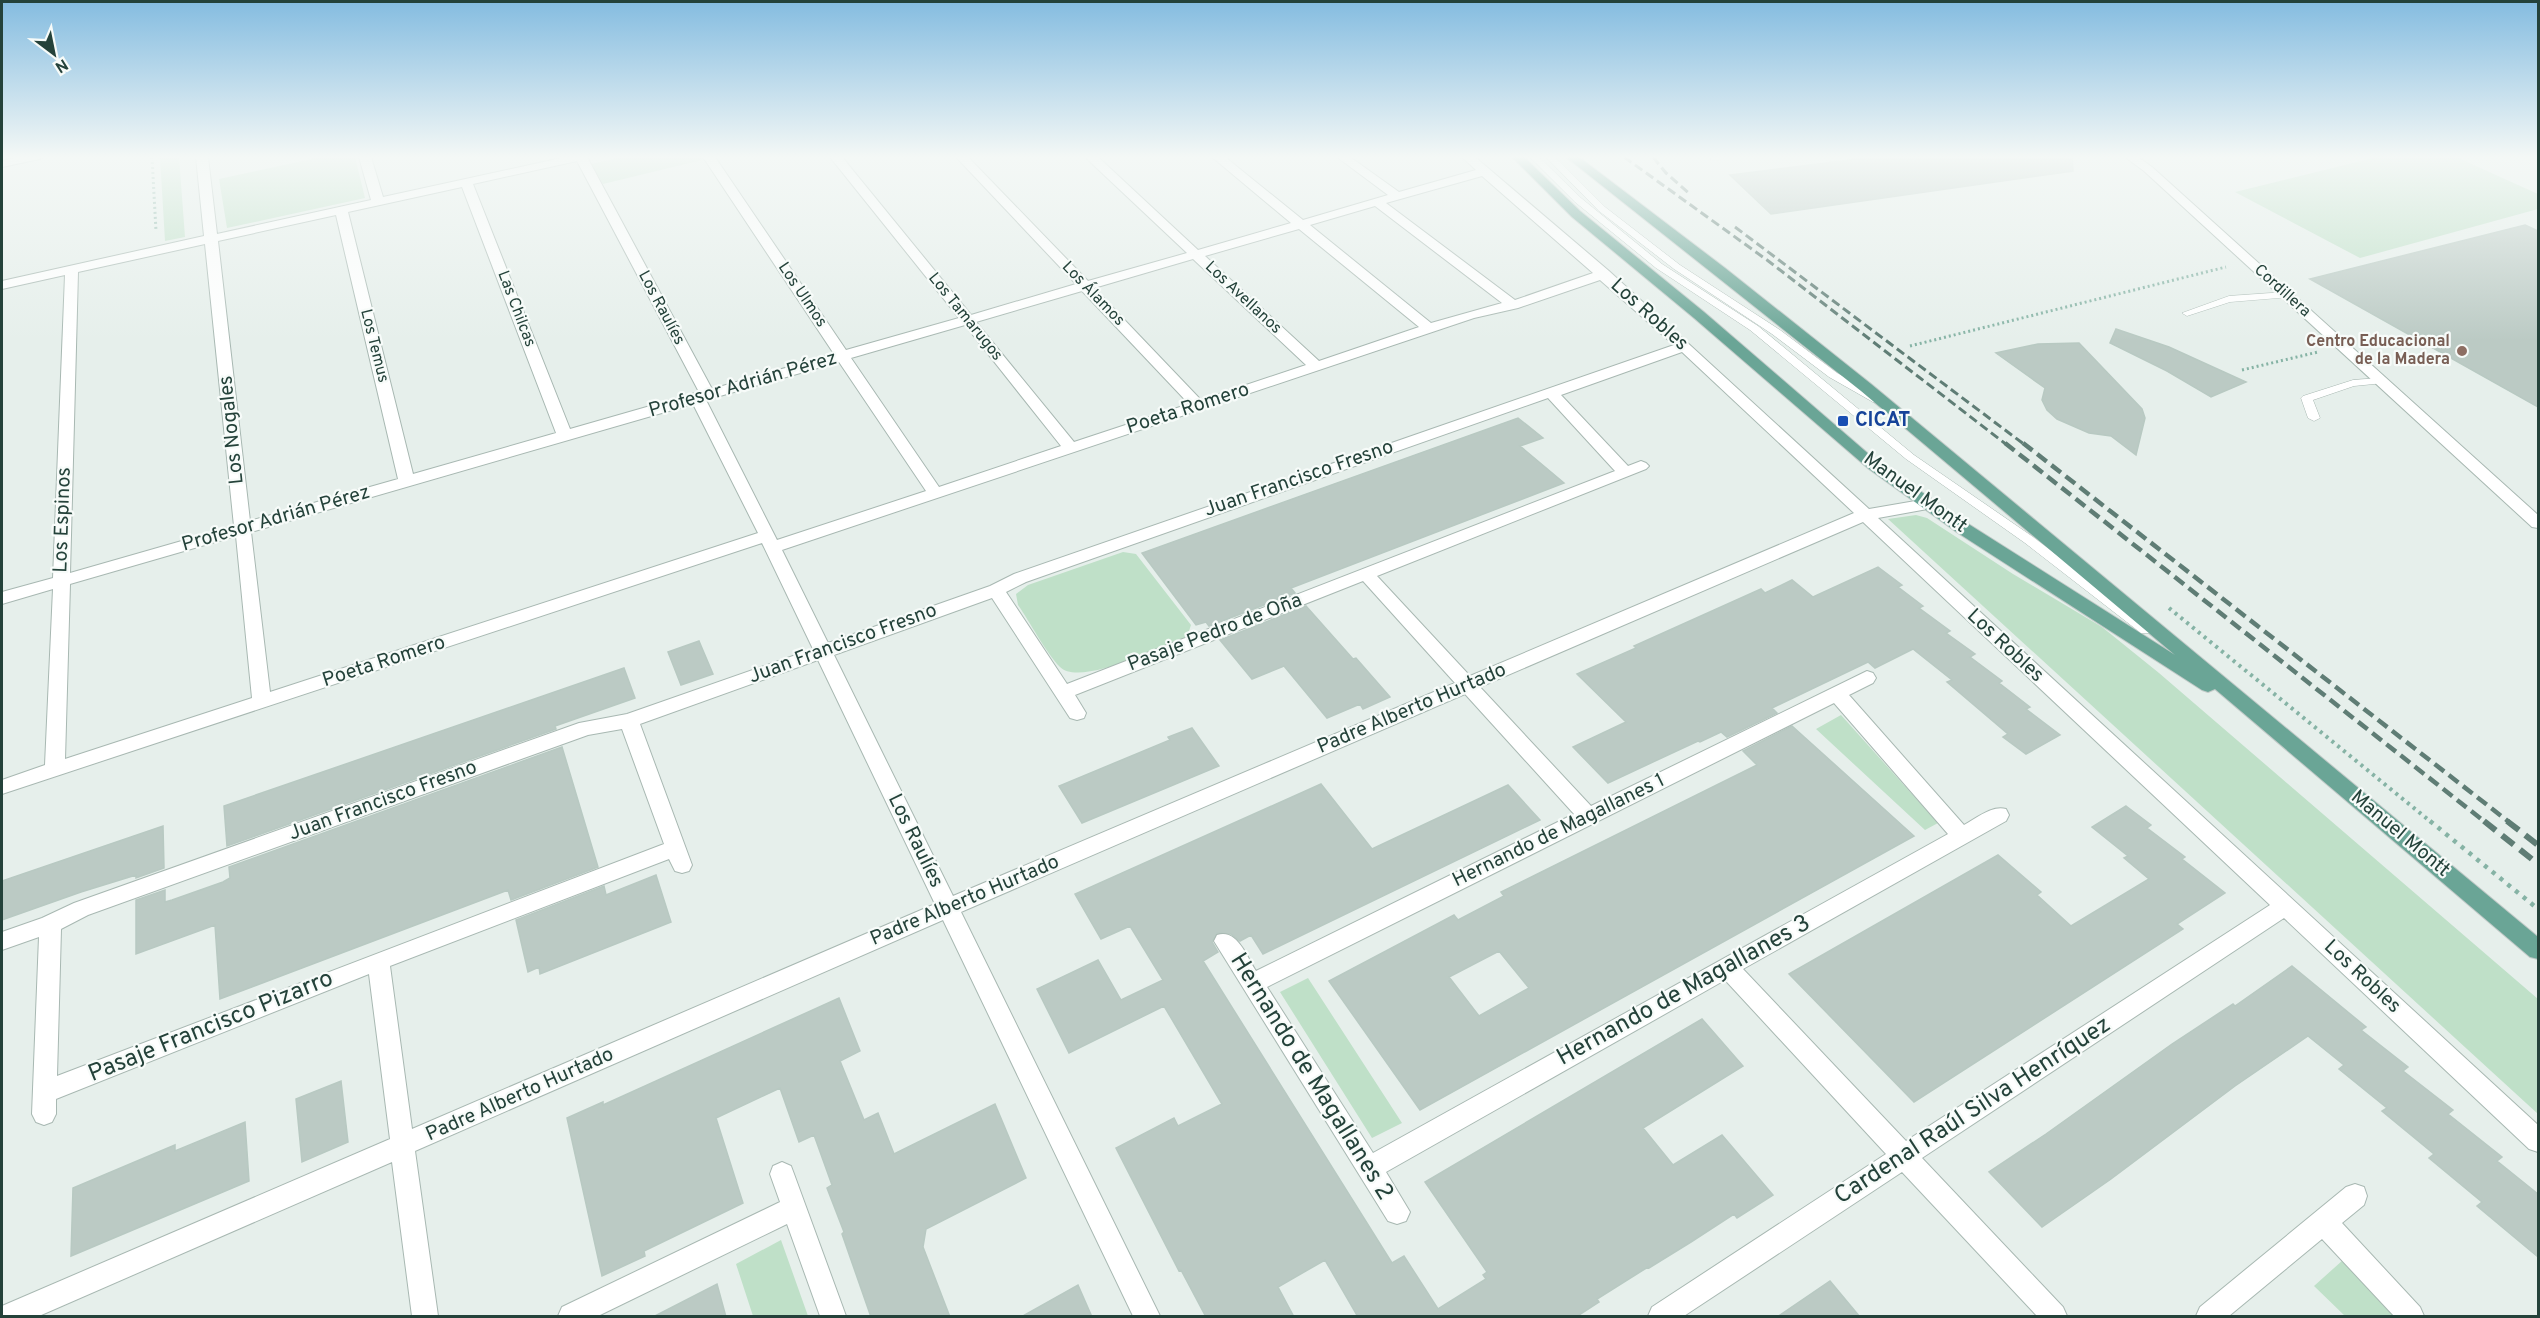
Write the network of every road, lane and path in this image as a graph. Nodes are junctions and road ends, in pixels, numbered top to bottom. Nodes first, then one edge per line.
1 (155, 219) edge
2 (209, 219) edge
3 (302, 219) edge
4 (344, 219) edge
5 (480, 219) edge
6 (612, 219) edge
7 (750, 219) edge
8 (886, 219) edge
9 (1021, 219) edge
10 (1158, 219) edge
11 (1294, 219) edge
12 (1320, 219) edge
13 (1399, 219) edge
14 (1540, 219) edge
15 (1581, 219) edge
16 (1601, 219) edge
17 (1614, 219) edge
18 (1652, 219) edge
19 (2202, 219) edge
20 (1301, 224) junction
21 (211, 238) junction
22 (157, 250) junction
23 (1196, 254) junction
24 (2234, 265) dead end
25 (72, 269) junction
26 (1604, 274) junction
27 (2, 285) edge
28 (1085, 286) junction
29 (2286, 295) junction
30 (1513, 304) junction
31 (2187, 313) dead end
32 (968, 320) junction
33 (1430, 329) junction
34 (1684, 346) junction
35 (1910, 346) dead end
36 (2345, 349) junction
37 (843, 356) junction
38 (1317, 367) junction
39 (2242, 370) dead end
40 (2380, 381) junction
41 (1551, 393) junction
42 (702, 396) junction
43 (1199, 406) junction
44 (1889, 406) junction
45 (2314, 418) dead end
46 (565, 436) junction
47 (1071, 448) junction
48 (407, 482) junction
49 (935, 493) junction
50 (1927, 504) junction
51 (1864, 515) junction
52 (2538, 523) edge
53 (243, 529) junction
54 (770, 542) junction
55 (1366, 574) junction
56 (61, 581) junction
57 (996, 590) junction
58 (2, 598) edge
59 (823, 651) junction
60 (1867, 678) dead end
61 (1467, 685) junction
62 (1064, 692) junction
63 (1836, 693) junction
64 (262, 702) junction
65 (1077, 713) dead end
66 (2262, 718) junction
67 (629, 721) junction
68 (55, 770) junction
69 (2, 787) edge
70 (2000, 815) dead end
71 (1588, 816) junction
72 (1962, 836) junction
73 (2286, 906) junction
74 (948, 908) junction
75 (50, 924) junction
76 (2, 941) edge
77 (1225, 941) dead end
78 (2538, 950) edge
79 (378, 961) junction
80 (1727, 967) junction
81 (1252, 984) junction
82 (2538, 1141) edge
83 (403, 1146) junction
84 (1904, 1156) junction
85 (1369, 1168) junction
86 (782, 1174) dead end
87 (2355, 1196) dead end
88 (794, 1208) junction
89 (1397, 1212) dead end
90 (2324, 1222) junction
91 (10, 1317) edge
92 (425, 1317) edge
93 (572, 1317) edge
94 (833, 1317) edge
95 (1147, 1317) edge
96 (1660, 1317) edge
97 (2054, 1317) edge
98 (2209, 1317) edge
99 (2410, 1317) edge

1 - 22 path
2 - 21 street, Los Nogales
3 - 21 street
4 - 48 street, Los Temus
5 - 46 street, Las Chilcas
6 - 42 street, Los Raulíes
7 - 37 street, Los Ulmos
8 - 32 street, Los Tamarugos
9 - 28 street, Los Álamos
10 - 23 street, Los Avellanos
11 - 20 street
12 - 20 street, Profesor Adrián Pérez
13 - 30 street
14 - 26 street, Los Robles
15 - 50 main road, Manuel Montt
16 - 66 lane, Manuel Montt
17 - 44 lane, Manuel Montt
18 - 44 main road, Manuel Montt
19 - 29 street, Cordillera
20 - 23 street, Profesor Adrián Pérez
20 - 33 street
21 - 22 street
21 - 53 street, Los Nogales
22 - 25 street
23 - 28 street, Profesor Adrián Pérez
23 - 38 street, Los Avellanos
24 - 35 path
25 - 27 street
25 - 56 street, Los Espinos
26 - 30 street, Poeta Romero
26 - 34 street, Los Robles
28 - 32 street, Profesor Adrián Pérez
28 - 43 street, Los Álamos
29 - 31 lane
29 - 36 street, Cordillera
30 - 33 street, Poeta Romero
32 - 37 street, Profesor Adrián Pérez
32 - 47 street, Los Tamarugos
33 - 38 street, Poeta Romero
34 - 41 street, Juan Francisco Fresno
34 - 51 street, Los Robles
36 - 39 path
36 - 40 street, Cordillera
37 - 42 street, Profesor Adrián Pérez
37 - 49 street, Los Ulmos
38 - 43 street, Poeta Romero
40 - 45 lane
40 - 52 street, Cordillera
41 - 55 street, Pasaje Pedro de Oña
41 - 57 street, Juan Francisco Fresno
42 - 46 street, Profesor Adrián Pérez
42 - 54 street, Los Raulíes
43 - 47 street, Poeta Romero
44 - 66 main road, Manuel Montt
46 - 48 street, Profesor Adrián Pérez
47 - 49 street, Poeta Romero
48 - 53 street, Profesor Adrián Pérez
49 - 54 street, Poeta Romero
50 - 51 street, Padre Alberto Hurtado
50 - 66 main road, Manuel Montt
51 - 61 street, Padre Alberto Hurtado
51 - 73 street, Los Robles
53 - 56 street, Profesor Adrián Pérez
53 - 64 street, Los Nogales
54 - 59 street, Los Raulíes
54 - 64 street, Poeta Romero
55 - 61 street
55 - 62 street, Pasaje Pedro de Oña
56 - 58 street, Profesor Adrián Pérez
56 - 68 street, Los Espinos
57 - 59 street, Juan Francisco Fresno
57 - 62 street
59 - 67 street, Juan Francisco Fresno
59 - 74 street, Los Raulíes
60 - 63 street, Hernando de Magallanes 1
61 - 71 street
61 - 74 street, Padre Alberto Hurtado
62 - 65 street
63 - 71 street, Hernando de Magallanes 1
63 - 72 street
64 - 68 street, Poeta Romero
66 - 78 main road, Manuel Montt
67 - 75 street, Juan Francisco Fresno
67 - 79 street, Pasaje Francisco Pizarro
68 - 69 street, Poeta Romero
70 - 72 street, Hernando de Magallanes 3
71 - 81 street, Hernando de Magallanes 1
72 - 80 street, Hernando de Magallanes 3
73 - 82 street, Los Robles
73 - 84 street, Cardenal Raúl Silva Henríquez
74 - 83 street, Padre Alberto Hurtado
74 - 95 street, Los Raulíes
75 - 76 street, Juan Francisco Fresno
75 - 79 street, Pasaje Francisco Pizarro
77 - 81 street, Hernando de Magallanes 2
79 - 83 street
80 - 84 street
80 - 85 street, Hernando de Magallanes 3
81 - 85 street, Hernando de Magallanes 2
83 - 91 street, Padre Alberto Hurtado
83 - 92 street
84 - 96 street, Cardenal Raúl Silva Henríquez
84 - 97 street
85 - 89 street, Hernando de Magallanes 2
86 - 88 street
87 - 90 street
88 - 93 street
88 - 94 street
90 - 98 street
90 - 99 street

